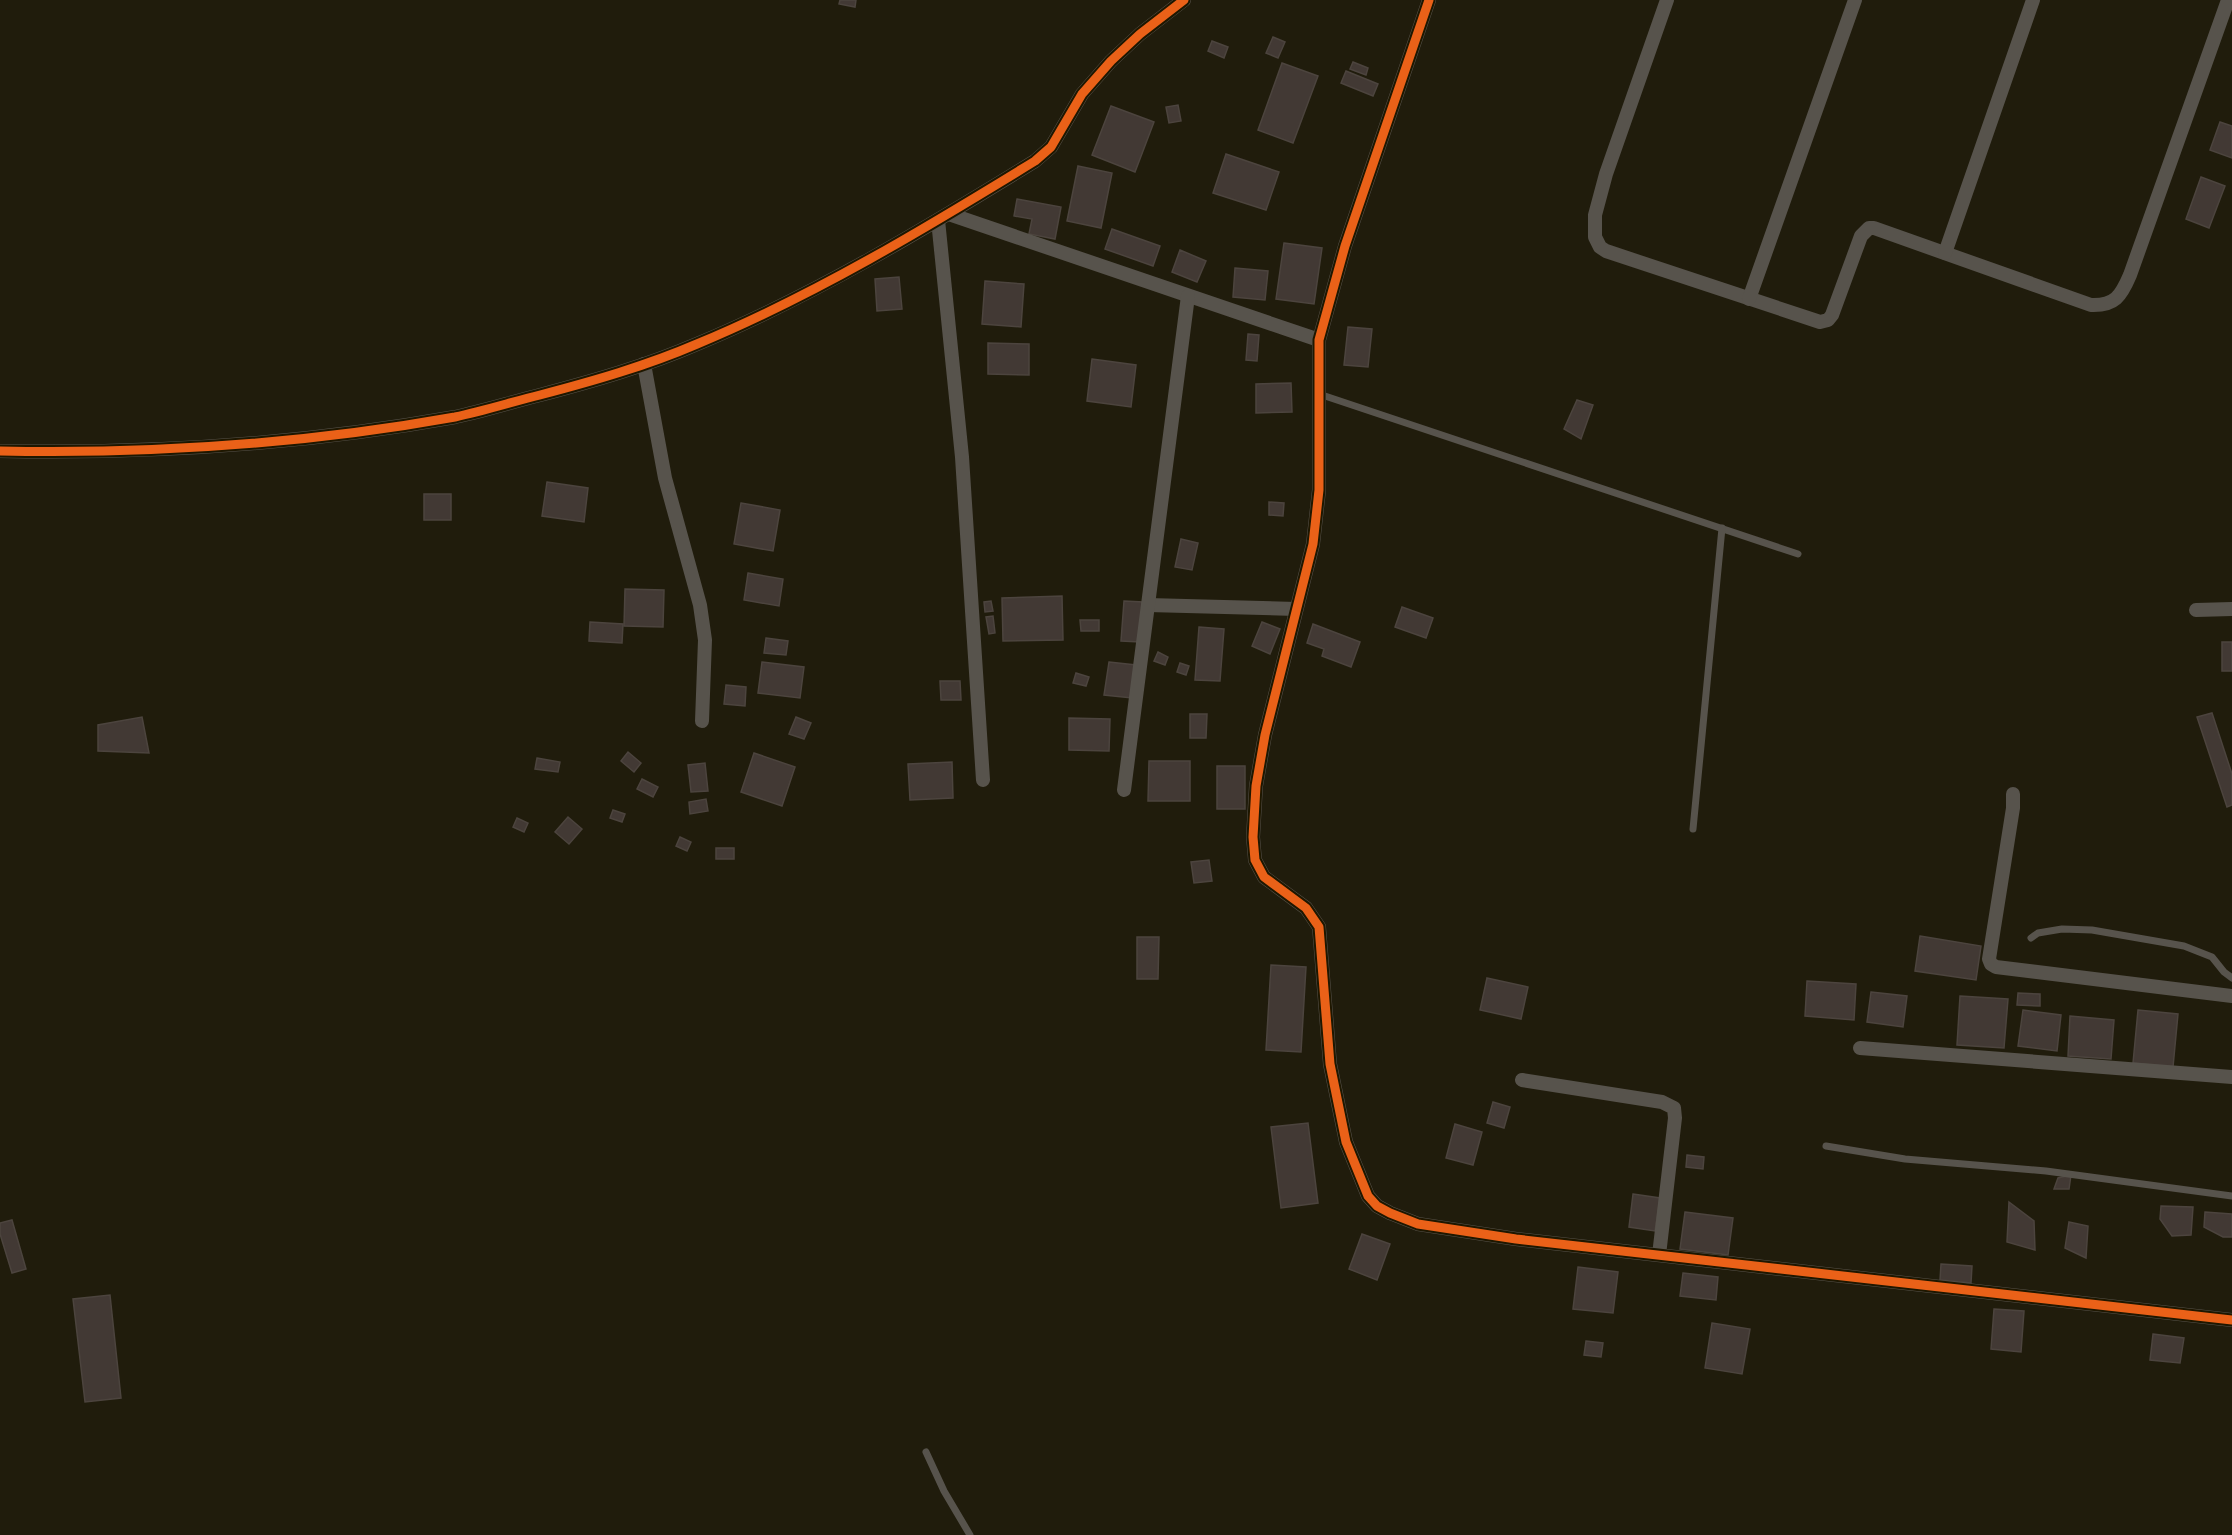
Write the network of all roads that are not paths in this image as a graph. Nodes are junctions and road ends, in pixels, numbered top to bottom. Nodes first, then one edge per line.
1 (1184, 0) edge
2 (1429, 0) edge
3 (1666, 0) edge
4 (1855, 0) edge
5 (2033, 0) edge
6 (2228, 0) edge
7 (944, 217) junction
8 (1945, 254) junction
9 (1188, 296) junction
10 (1749, 299) junction
11 (1319, 340) junction
12 (644, 364) junction
13 (1319, 394) junction
14 (0, 451) edge
15 (1722, 528) junction
16 (1798, 554) dead end
17 (1148, 605) junction
18 (1296, 609) junction
19 (2232, 609) edge
20 (2196, 610) dead end
21 (702, 721) dead end
22 (983, 780) dead end
23 (1124, 790) dead end
24 (2013, 794) dead end
25 (1693, 829) dead end
26 (2031, 938) dead end
27 (2232, 978) edge
28 (2232, 996) edge
29 (1860, 1048) dead end
30 (2232, 1077) edge
31 (1522, 1080) dead end
32 (1826, 1146) dead end
33 (2232, 1196) edge
34 (1659, 1255) junction
35 (2232, 1320) edge
36 (926, 1452) dead end
37 (970, 1535) edge

1 - 7 street
2 - 11 street
3 - 10 street
4 - 10 street
5 - 8 street
6 - 8 street
7 - 9 street
7 - 12 street
7 - 22 street
8 - 10 street
9 - 11 street
9 - 17 street
11 - 13 street
12 - 14 street
12 - 21 street
13 - 15 lane
13 - 18 street
15 - 16 lane
15 - 25 lane
17 - 18 street
17 - 23 street
18 - 34 street
19 - 20 street
24 - 28 street
26 - 27 lane
29 - 30 street
31 - 34 street
32 - 33 lane
34 - 35 street
36 - 37 lane

